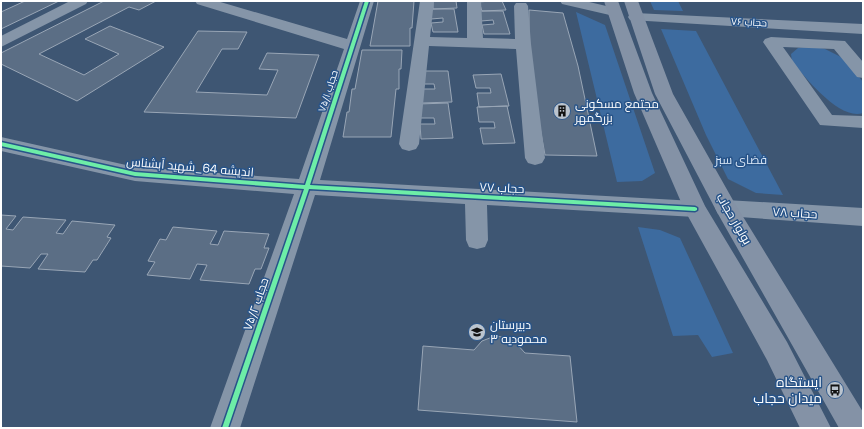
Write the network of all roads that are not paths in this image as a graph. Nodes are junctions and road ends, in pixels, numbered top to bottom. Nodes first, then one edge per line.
1 (81, 1) edge
2 (202, 1) edge
3 (367, 1) edge
4 (427, 1) edge
5 (474, 1) edge
6 (568, 1) edge
7 (521, 6) dead end
8 (623, 8) edge
9 (768, 22) junction
10 (863, 29) edge
11 (422, 41) junction
12 (1, 42) edge
13 (782, 42) junction
14 (475, 43) junction
15 (523, 44) junction
16 (352, 46) junction
17 (863, 73) edge
18 (863, 122) edge
19 (1, 144) edge
20 (409, 144) dead end
21 (535, 158) dead end
22 (307, 187) junction
23 (476, 196) junction
24 (726, 208) junction
25 (695, 209) junction
26 (863, 217) edge
27 (477, 240) dead end
28 (225, 428) edge
29 (816, 428) edge
30 (856, 428) edge

1 - 12 street
2 - 16 street
3 - 16 street, حجاب ۷۵/۱
4 - 11 street
5 - 14 street
6 - 8 street, حجاب ۷۶
7 - 15 street
8 - 9 street, حجاب ۷۶
8 - 24 main road, بولوار حجاب
8 - 25 main road
9 - 10 street, حجاب ۷۶
9 - 13 street
11 - 14 street
11 - 20 street
13 - 17 street
13 - 18 street
14 - 15 street
15 - 21 street
16 - 22 street, حجاب ۷۵/۱
19 - 22 street, اندیشه 64_شهید آبشناس
22 - 23 street, حجاب ۷۷
22 - 28 street, حجاب ۷۵/۲
23 - 25 street, حجاب ۷۷
23 - 27 street
24 - 26 street, حجاب ۷۸
24 - 30 main road, بولوار حجاب
25 - 29 main road

